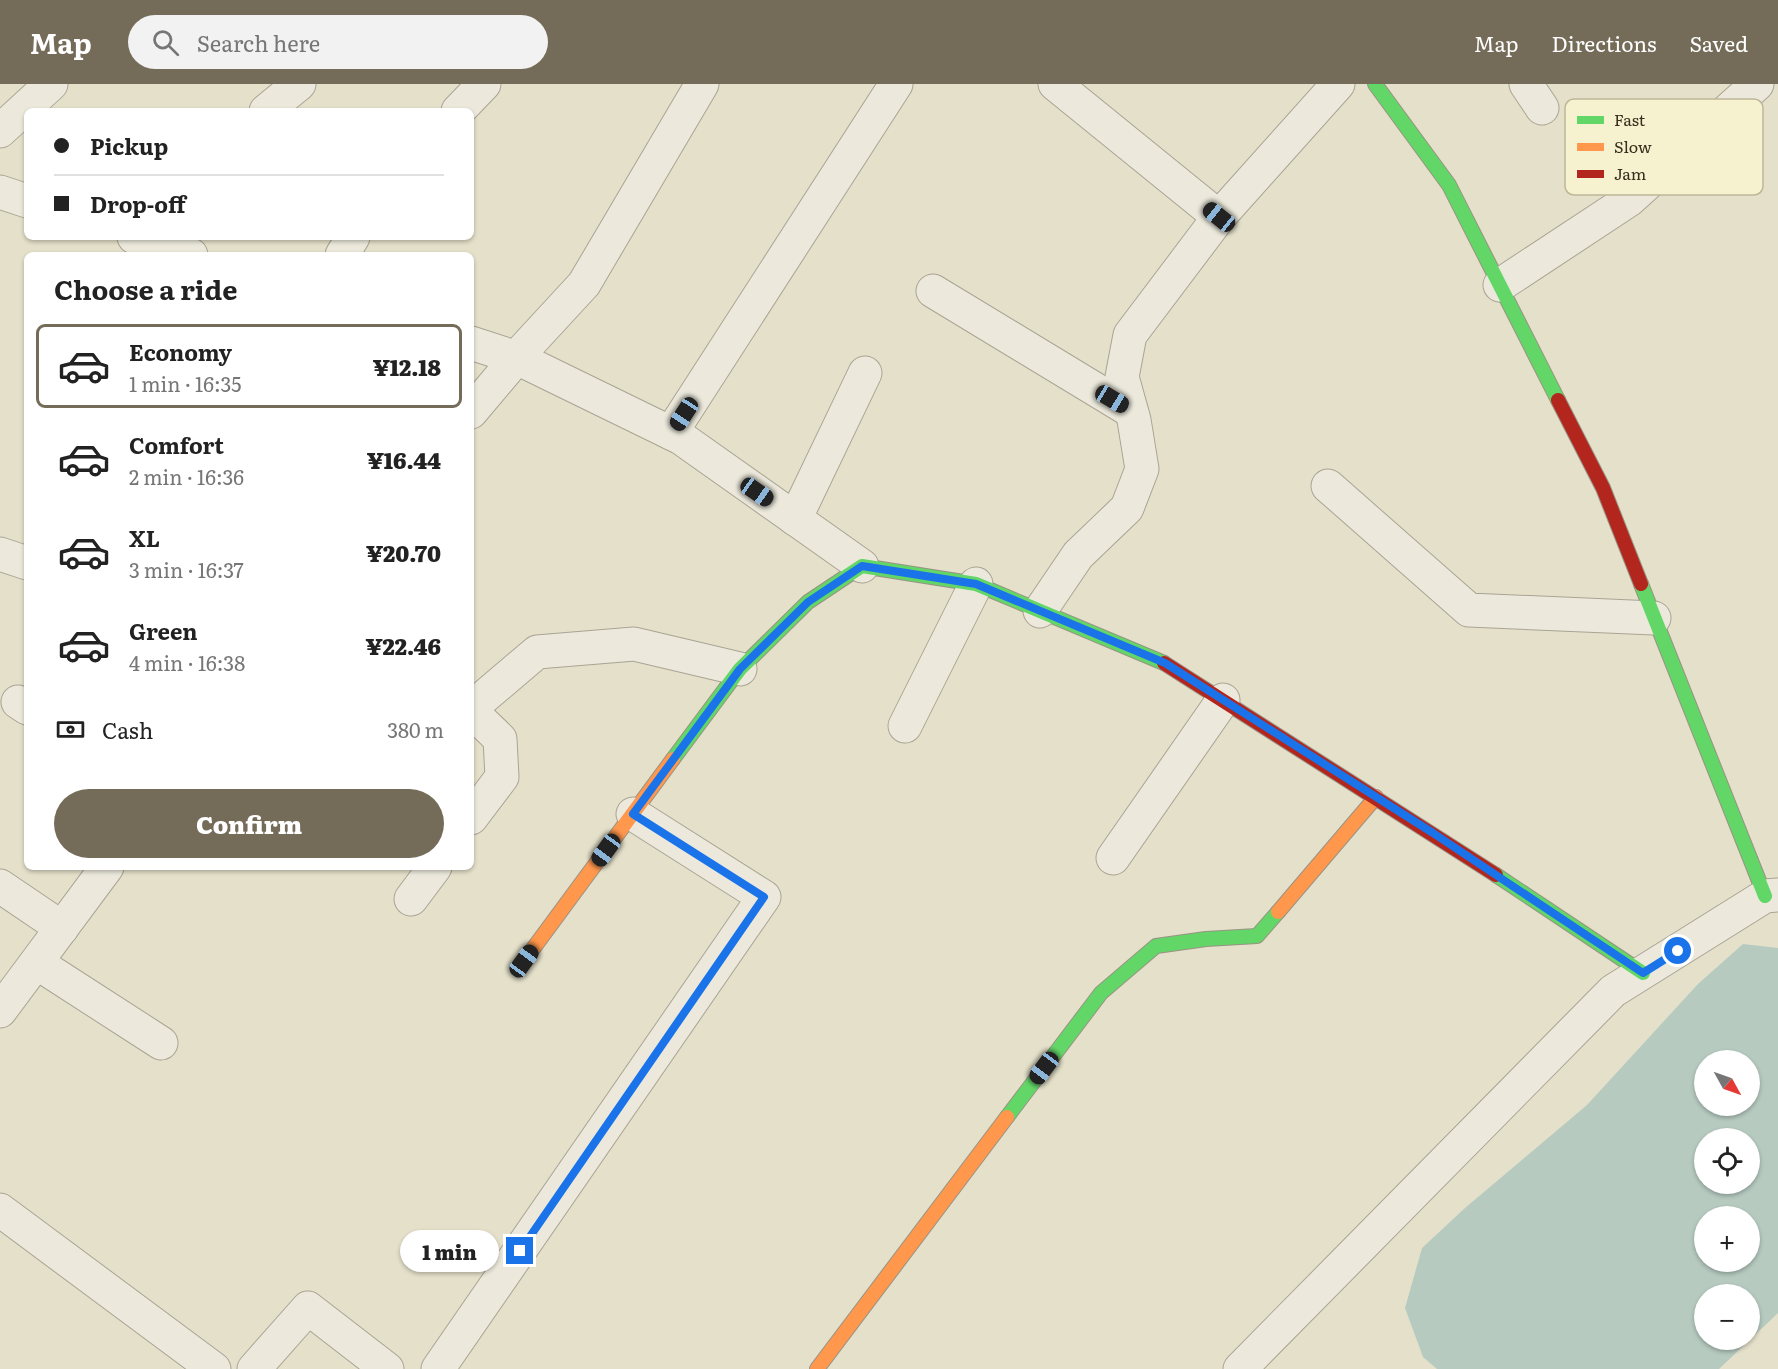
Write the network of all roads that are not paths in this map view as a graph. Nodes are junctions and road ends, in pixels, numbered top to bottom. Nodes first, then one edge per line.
1 (51, 84) edge
2 (299, 84) edge
3 (484, 84) edge
4 (702, 84) edge
5 (896, 84) edge
6 (1055, 84) edge
7 (1338, 84) edge
8 (1375, 84) edge
9 (1757, 84) edge
10 (1740, 99) edge
11 (25, 108) edge
12 (270, 108) edge
13 (461, 108) edge
14 (24, 109) edge
15 (0, 131) edge
16 (0, 192) edge
17 (1635, 195) edge
18 (24, 200) edge
19 (1219, 217) junction
20 (146, 240) edge
21 (182, 252) edge
22 (1500, 285) junction
23 (933, 291) dead end
24 (474, 344) edge
25 (517, 358) junction
26 (864, 372) dead end
27 (474, 408) edge
28 (1131, 411) junction
29 (671, 433) junction
30 (1328, 486) dead end
31 (795, 519) junction
32 (0, 554) edge
33 (24, 562) edge
34 (862, 566) junction
35 (976, 584) junction
36 (1040, 611) junction
37 (1654, 618) junction
38 (740, 669) junction
39 (1223, 700) junction
40 (474, 707) edge
41 (474, 713) edge
42 (905, 726) dead end
43 (1376, 797) junction
44 (474, 814) edge
45 (633, 814) junction
46 (1113, 858) dead end
47 (105, 870) edge
48 (433, 870) edge
49 (0, 886) edge
50 (1771, 896) edge
51 (411, 899) dead end
52 (62, 928) junction
53 (524, 961) dead end
54 (37, 963) junction
55 (1643, 973) junction
56 (0, 1011) edge
57 (161, 1043) dead end
58 (0, 1210) edge
59 (214, 1369) edge
60 (254, 1369) edge
61 (387, 1369) edge
62 (438, 1369) edge
63 (817, 1369) edge
64 (1240, 1369) edge

1 - 11 street
2 - 12 street
3 - 13 street
4 - 25 street
5 - 29 street
6 - 19 street
7 - 19 street
8 - 22 street
9 - 10 street
14 - 15 street
16 - 18 street
17 - 22 street
19 - 28 street
20 - 21 street
22 - 37 street
23 - 28 street
24 - 25 street
25 - 27 street
25 - 29 street
26 - 31 street
28 - 36 street
29 - 31 street
30 - 37 street
31 - 34 street
32 - 33 street
34 - 35 street
34 - 38 street
35 - 36 street
35 - 42 street
36 - 39 street
37 - 50 street
38 - 40 street
38 - 45 street
39 - 43 street
39 - 46 street
41 - 44 street
43 - 55 street
43 - 63 street
45 - 53 street
45 - 62 street
47 - 52 street
48 - 51 street
49 - 52 street
50 - 55 street
52 - 54 street
54 - 56 street
54 - 57 street
55 - 64 street
58 - 59 street
60 - 61 street

